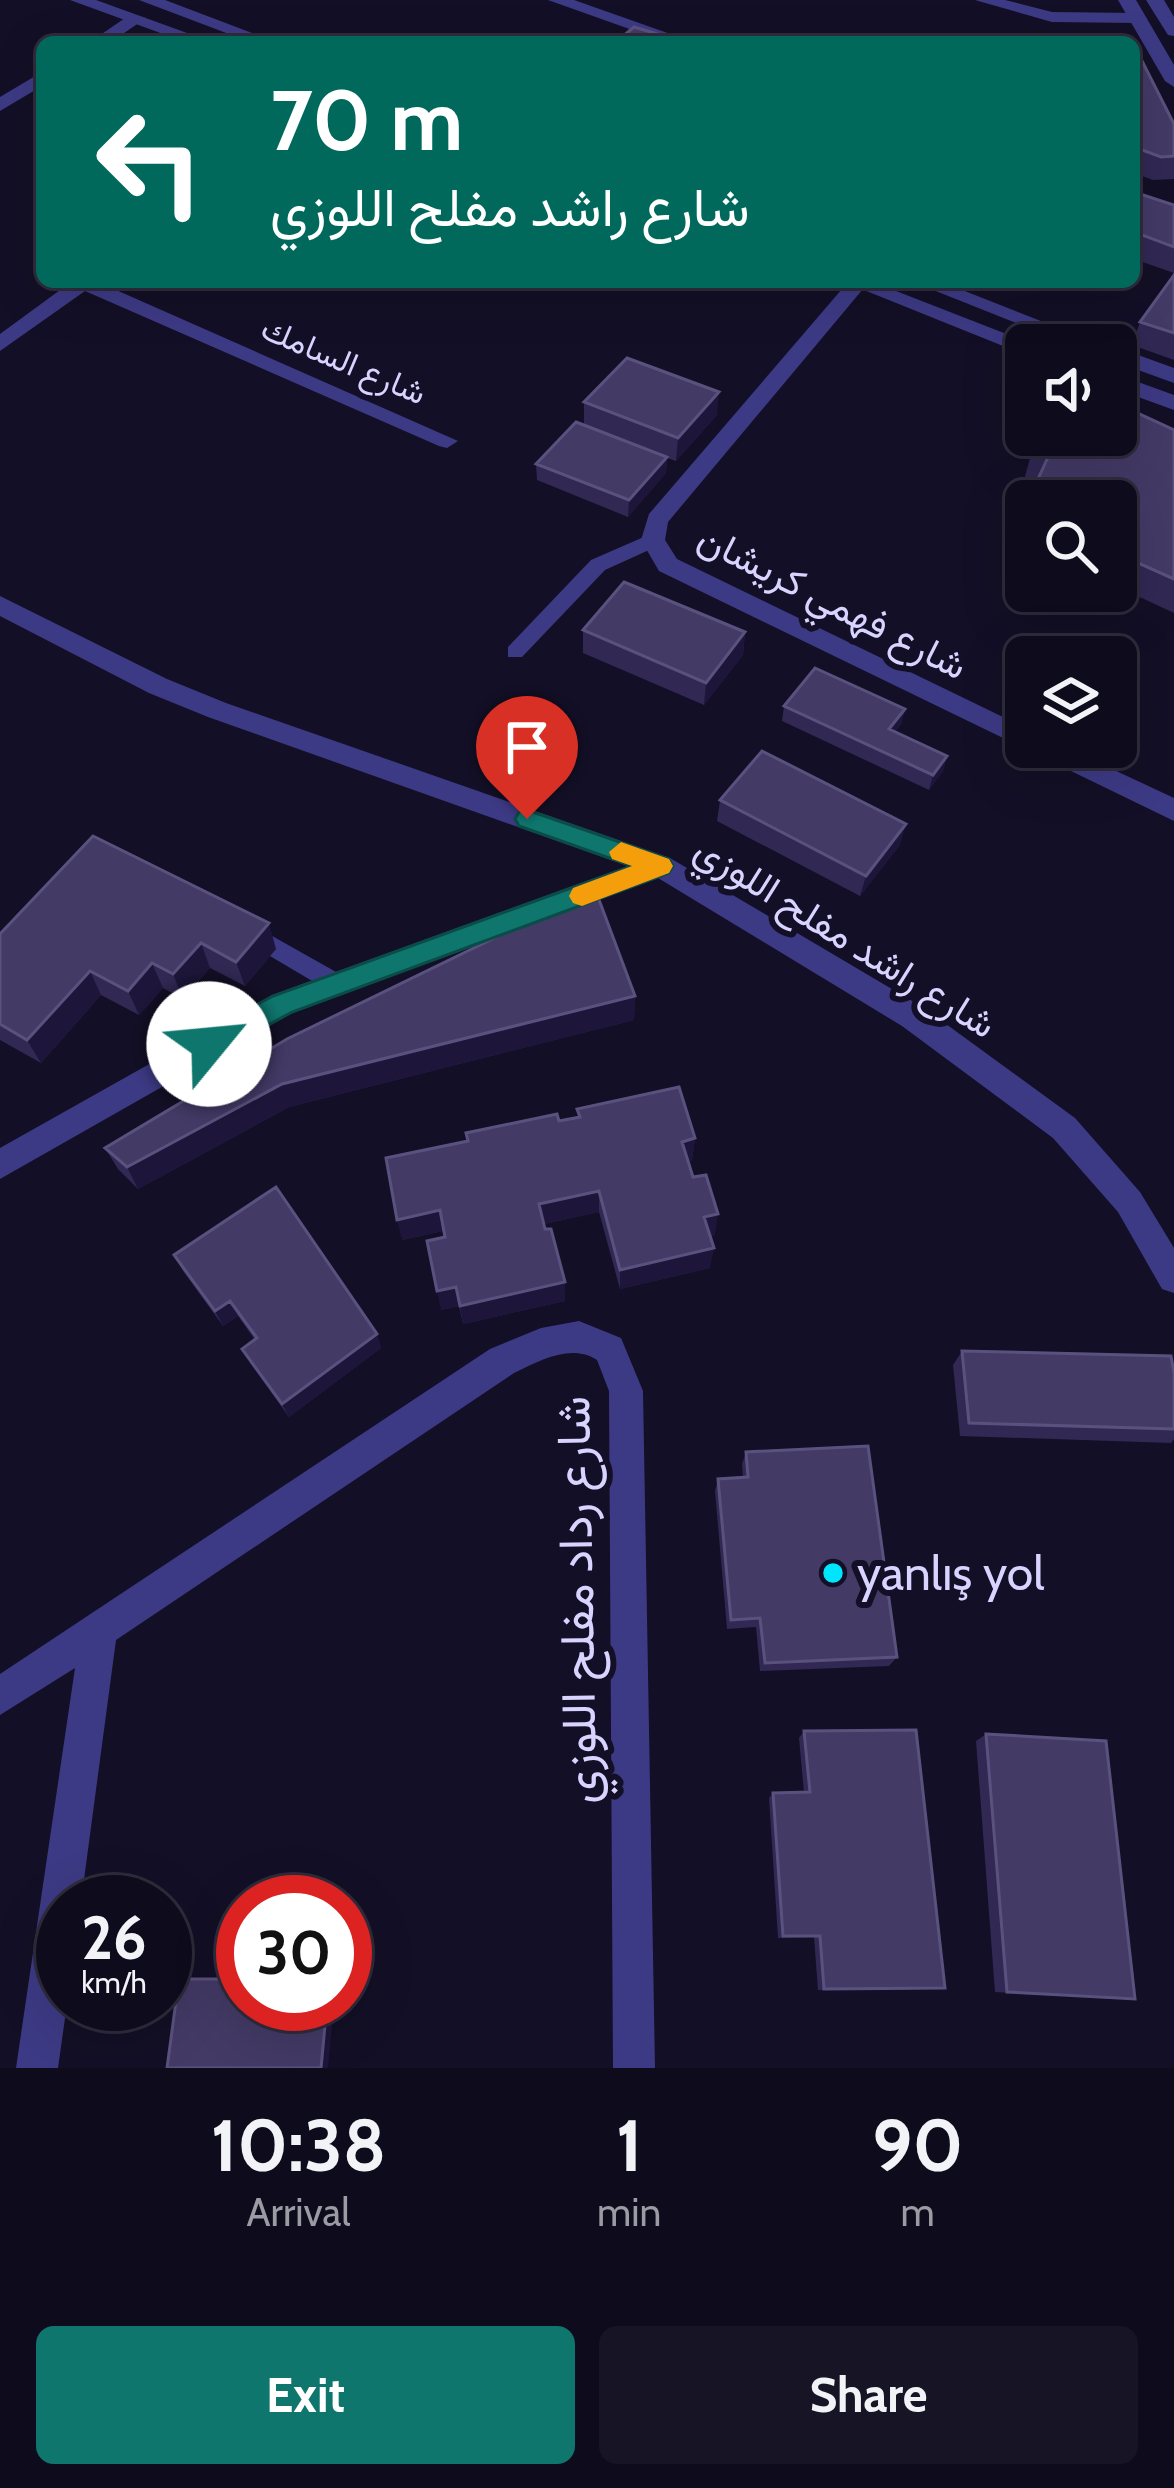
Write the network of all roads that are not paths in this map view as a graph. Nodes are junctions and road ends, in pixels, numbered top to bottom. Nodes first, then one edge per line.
1 (79, 0) edge
2 (148, 0) edge
3 (557, 0) edge
4 (985, 0) edge
5 (1127, 0) edge
6 (1155, 0) edge
7 (137, 18) junction
8 (1138, 18) junction
9 (1174, 32) edge
10 (108, 36) edge
11 (186, 36) edge
12 (250, 36) edge
13 (666, 36) edge
14 (1174, 81) edge
15 (36, 82) edge
16 (0, 105) edge
17 (75, 288) edge
18 (97, 288) edge
19 (852, 288) edge
20 (869, 288) edge
21 (939, 288) edge
22 (1035, 324) edge
23 (1005, 339) edge
24 (0, 344) edge
25 (1137, 362) edge
26 (1174, 376) edge
27 (1137, 389) edge
28 (1174, 403) edge
29 (448, 441) dead end
30 (653, 540) junction
31 (0, 605) edge
32 (515, 652) dead end
33 (1005, 730) edge
34 (1085, 768) edge
35 (1174, 810) edge
36 (660, 866) junction
37 (221, 915) edge
38 (337, 984) junction
39 (0, 1165) edge
40 (1174, 1278) edge
41 (99, 1630) junction
42 (0, 1696) edge
43 (37, 2068) edge
44 (634, 2068) edge

1 - 7 street
2 - 12 street
3 - 13 street
4 - 8 street
5 - 8 street
6 - 9 street
7 - 10 street
7 - 11 street
8 - 14 street
15 - 16 street
17 - 24 street
18 - 29 street, شارع السامك
19 - 30 street, شارع فهمي كريشان
20 - 23 street
21 - 22 street
25 - 26 street
27 - 28 street
30 - 32 lane
30 - 33 street, شارع فهمي كريشان
31 - 36 street, شارع راشد مفلح اللوزي
34 - 35 street
36 - 38 street
36 - 40 street, شارع راشد مفلح اللوزي
37 - 38 lane
38 - 39 street
41 - 42 street, شارع رداد مفلح اللوزي
41 - 43 street
41 - 44 street, شارع رداد مفلح اللوزي

